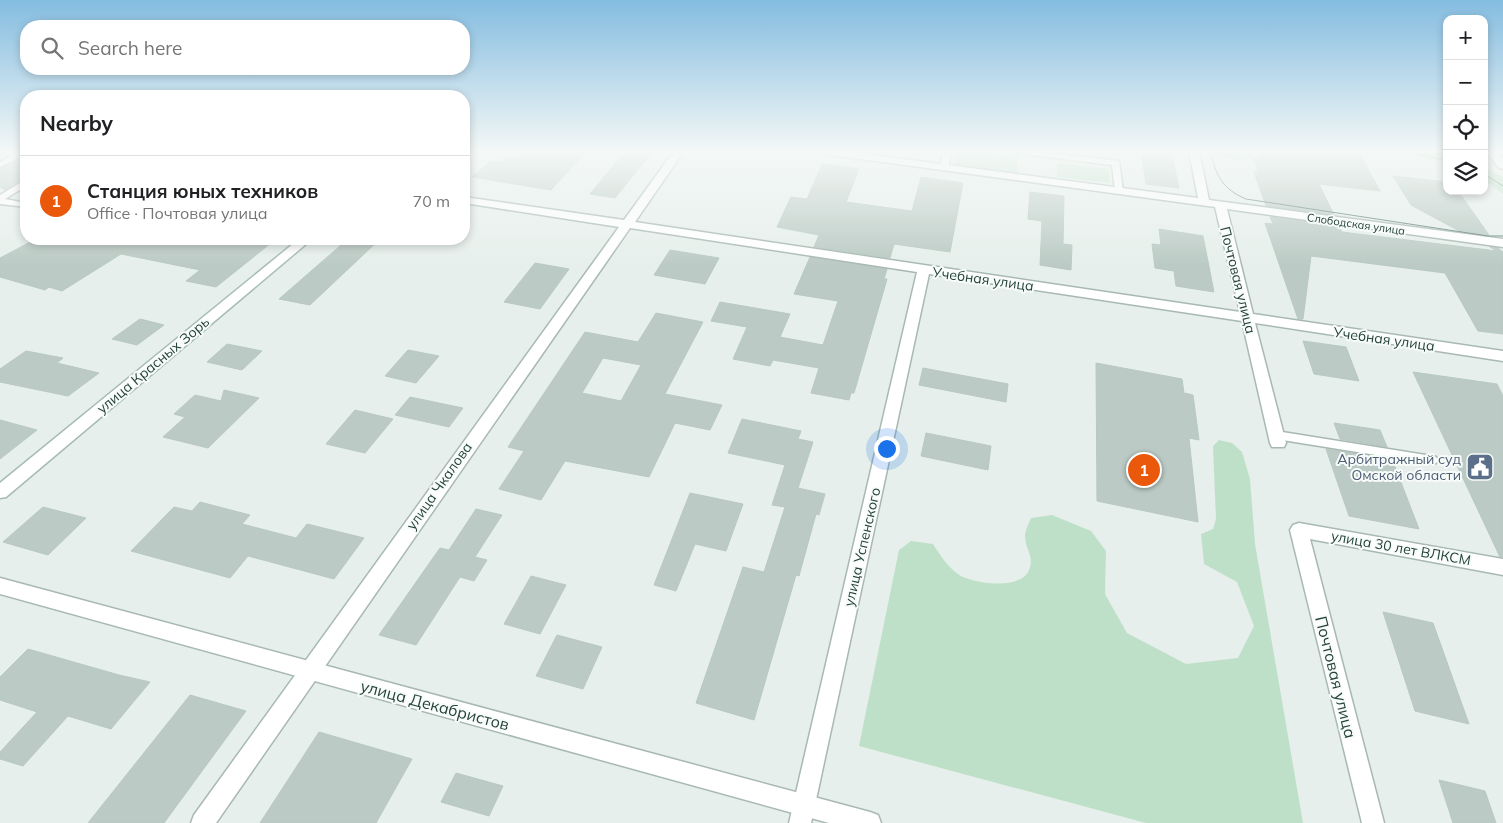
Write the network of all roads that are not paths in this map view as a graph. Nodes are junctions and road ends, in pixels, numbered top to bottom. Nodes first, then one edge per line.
1 (16, 189) edge
2 (651, 189) edge
3 (1107, 189) edge
4 (1201, 189) edge
5 (1119, 191) joint
6 (0, 200) edge
7 (470, 201) edge
8 (20, 203) edge
9 (1204, 203) junction
10 (1220, 205) junction
11 (626, 225) junction
12 (1503, 243) edge
13 (299, 245) edge
14 (924, 270) junction
15 (1247, 318) junction
16 (1503, 356) edge
17 (1277, 439) joint
18 (1432, 460) dead end
19 (0, 492) edge
20 (1300, 530) joint
21 (1503, 567) edge
22 (0, 586) edge
23 (308, 672) junction
24 (802, 814) edge
25 (202, 823) edge
26 (870, 823) edge
27 (1373, 823) edge

1 - 6 lane
2 - 11 street, улица Чкалова
3 - 5 street, Слободская улица
4 - 9 street
5 - 9 street, Слободская улица
6 - 8 lane
7 - 11 street, Учебная улица
9 - 10 street, Слободская улица
10 - 12 street, Слободская улица
10 - 15 street, Почтовая улица
11 - 14 street, Учебная улица
11 - 23 street, улица Чкалова
13 - 19 street, улица Красных Зорь
14 - 15 street, Учебная улица
14 - 24 street, улица Успенского
15 - 16 street, Учебная улица
15 - 17 street, Почтовая улица
17 - 18 lane
20 - 21 street, улица 30 лет ВЛКСМ
20 - 27 street, Почтовая улица
22 - 23 street, улица Декабристов
23 - 24 street, улица Декабристов
23 - 25 street, улица Чкалова
24 - 26 street, улица Декабристов

